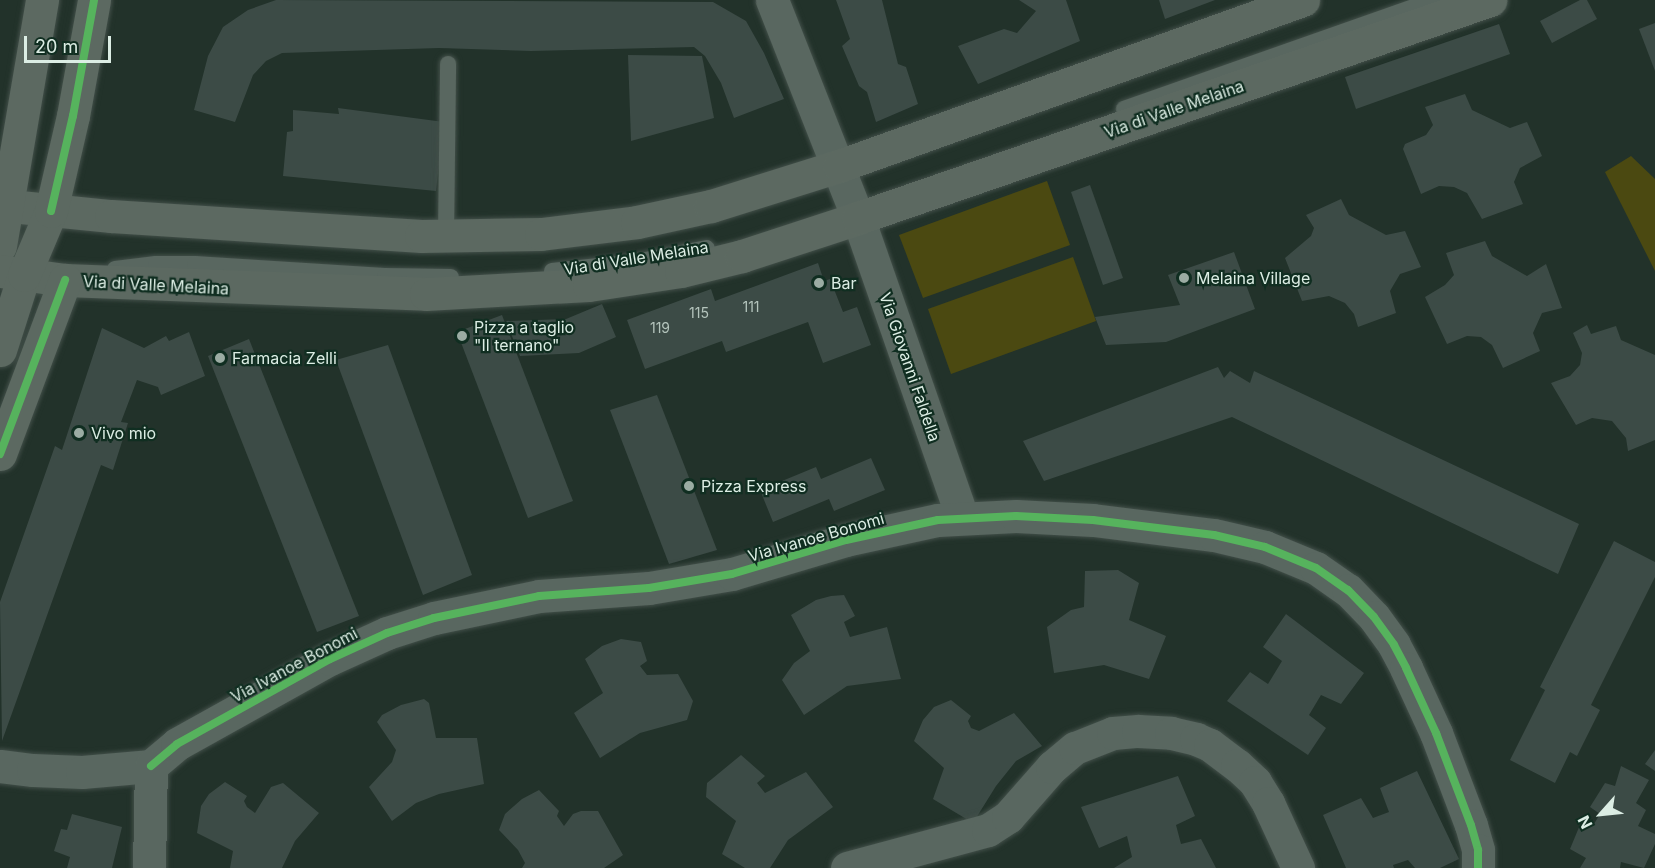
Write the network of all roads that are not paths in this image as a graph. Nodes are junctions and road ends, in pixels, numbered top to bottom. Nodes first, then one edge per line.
1 (42, 0) edge
2 (94, 0) edge
3 (772, 0) edge
4 (1303, 0) edge
5 (1434, 0) edge
6 (1490, 0) edge
7 (448, 64) dead end
8 (839, 166) junction
9 (4, 206) edge
10 (51, 211) junction
11 (858, 218) junction
12 (446, 237) junction
13 (12, 257) edge
14 (64, 280) junction
15 (0, 350) edge
16 (0, 454) edge
17 (962, 517) junction
18 (0, 766) edge
19 (152, 766) junction
20 (149, 868) edge
21 (847, 868) edge
22 (1298, 868) edge
23 (1478, 868) edge

1 - 9 main road
2 - 10 main road
3 - 8 street
4 - 8 main road
5 - 11 lane, Via di Valle Melaina
6 - 11 main road, Via di Valle Melaina
7 - 12 lane
8 - 11 street
8 - 12 main road
9 - 10 main road
9 - 13 main road
10 - 12 main road
10 - 13 main road
11 - 14 main road, Via di Valle Melaina
11 - 17 street, Via Giovanni Faldella
13 - 14 main road, Via di Valle Melaina
13 - 15 main road
14 - 16 main road
17 - 19 street, Via Ivanoe Bonomi
17 - 23 street, Via Ivanoe Bonomi
18 - 19 street
19 - 20 street
21 - 22 street

